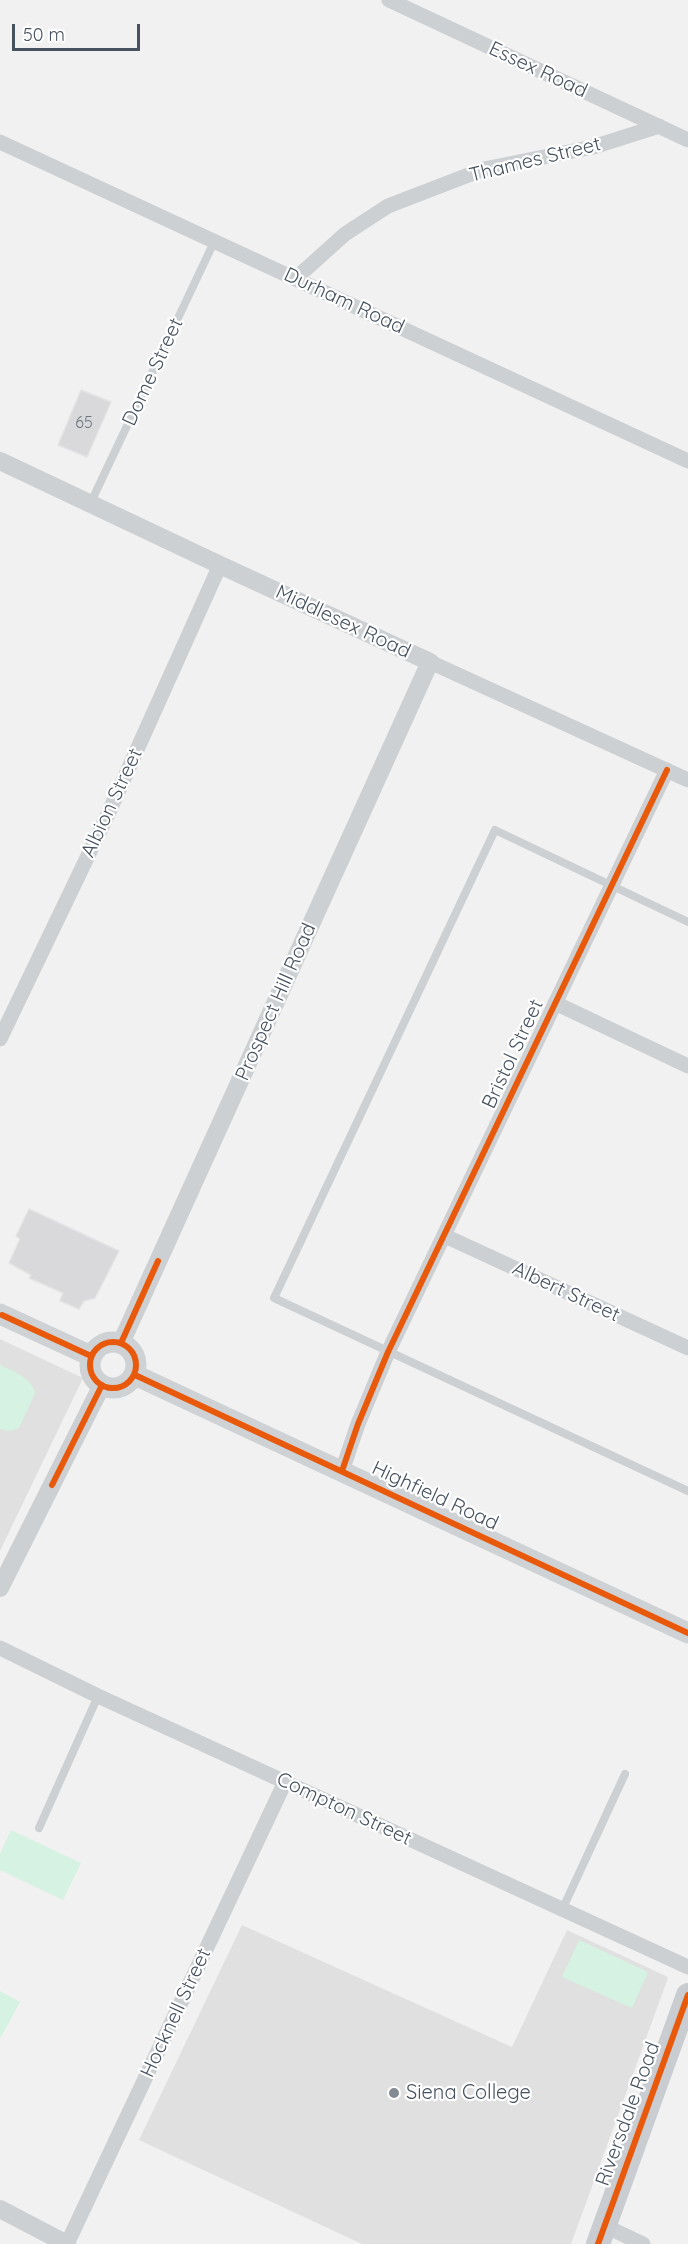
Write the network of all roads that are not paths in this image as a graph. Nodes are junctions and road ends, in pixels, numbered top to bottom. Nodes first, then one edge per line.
1 (389, 0) edge
2 (659, 126) junction
3 (688, 140) edge
4 (0, 142) edge
5 (214, 242) junction
6 (295, 279) junction
7 (0, 460) edge
8 (688, 461) edge
9 (91, 502) junction
10 (220, 565) junction
11 (430, 662) junction
12 (667, 770) junction
13 (688, 780) edge
14 (612, 885) junction
15 (688, 922) edge
16 (555, 1003) junction
17 (0, 1039) edge
18 (688, 1066) edge
19 (445, 1236) junction
20 (0, 1314) edge
21 (121, 1343) junction
22 (688, 1348) edge
23 (388, 1352) junction
24 (92, 1356) junction
25 (135, 1375) junction
26 (102, 1386) junction
27 (342, 1471) junction
28 (688, 1491) edge
29 (0, 1588) edge
30 (688, 1633) edge
31 (0, 1648) edge
32 (98, 1696) junction
33 (625, 1774) dead end
34 (285, 1782) junction
35 (39, 1828) dead end
36 (562, 1910) junction
37 (688, 1967) edge
38 (688, 1995) edge
39 (0, 2209) edge
40 (602, 2235) edge
41 (67, 2244) edge
42 (643, 2244) edge

1 - 2 street, Essex Road
2 - 3 street, Essex Road
2 - 6 street, Thames Street
4 - 5 street, Durham Road
5 - 6 street, Durham Road
5 - 9 lane, Dome Street
6 - 8 street, Durham Road
7 - 9 street, Middlesex Road
9 - 10 street, Middlesex Road
10 - 11 street, Middlesex Road
10 - 17 street, Albion Street
11 - 12 street, Middlesex Road
11 - 21 street, Prospect Hill Road
12 - 13 street, Middlesex Road
12 - 14 street, Bristol Street
14 - 15 lane
14 - 16 street, Bristol Street
14 - 23 lane
16 - 18 street
16 - 19 street, Bristol Street
19 - 22 street, Albert Street
19 - 23 street, Bristol Street
20 - 24 main road
21 - 24 main road
21 - 25 main road
23 - 27 street, Bristol Street
23 - 28 lane
24 - 26 main road
25 - 26 main road
25 - 27 main road, Highfield Road
26 - 29 street
27 - 30 main road, Highfield Road
31 - 32 street, Compton Street
32 - 34 street, Compton Street
32 - 35 lane
33 - 36 lane
34 - 36 street, Compton Street
34 - 41 street, Hocknell Street
36 - 37 street, Compton Street
38 - 40 main road, Riversdale Road
39 - 41 street
40 - 42 street

